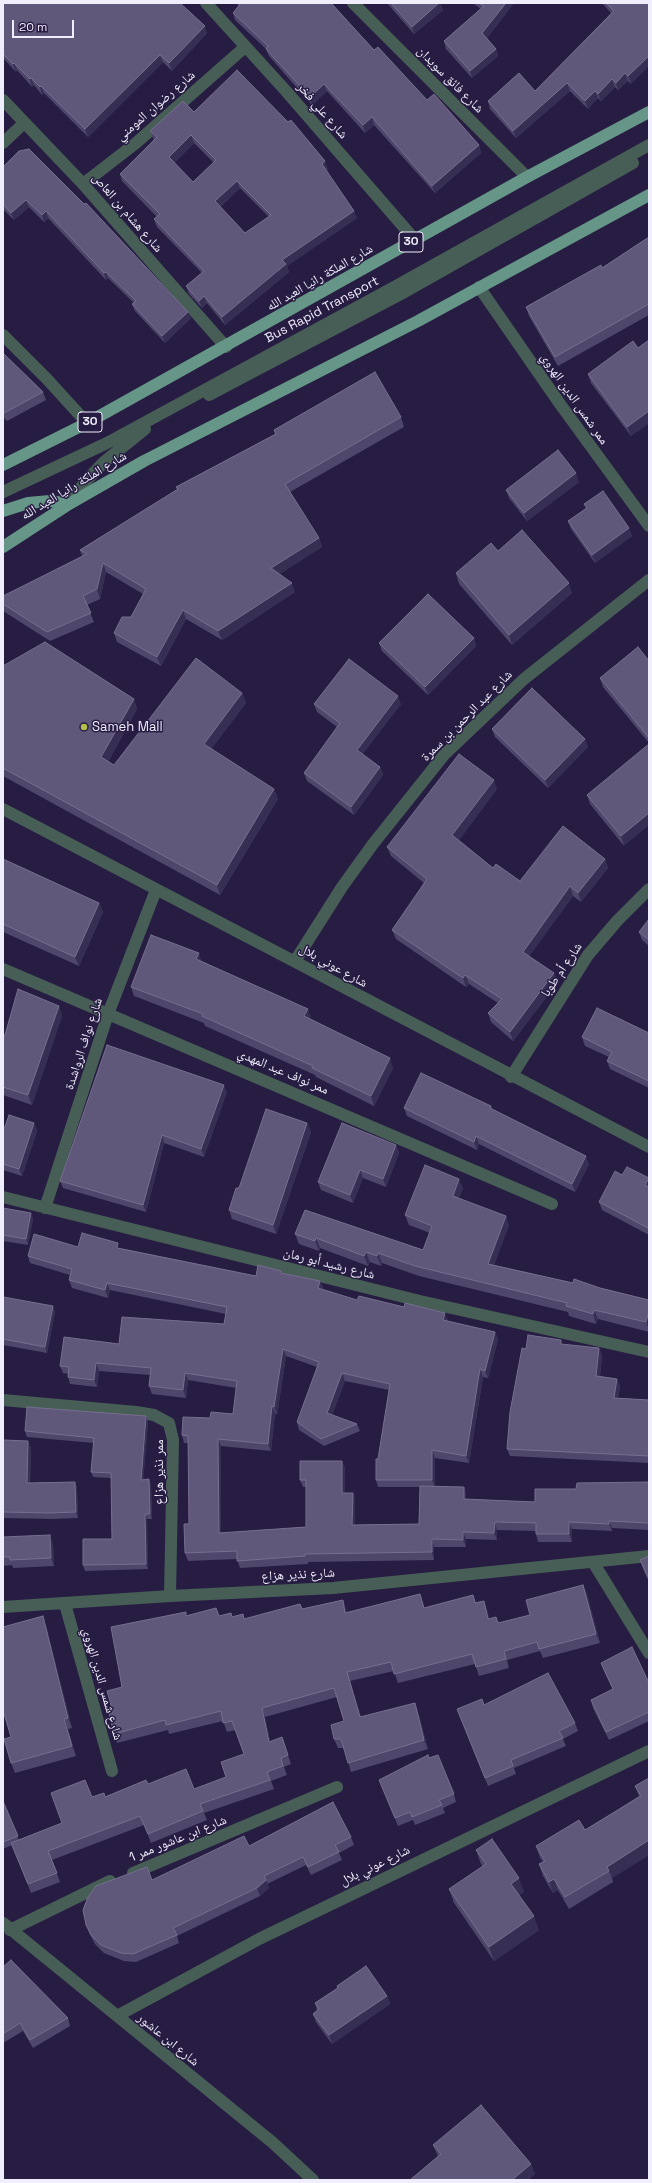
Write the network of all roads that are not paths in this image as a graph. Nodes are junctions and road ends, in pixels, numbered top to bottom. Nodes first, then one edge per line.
1 (206, 3) edge
2 (353, 3) edge
3 (245, 47) junction
4 (3, 100) edge
5 (649, 112) edge
6 (24, 123) junction
7 (3, 143) edge
8 (649, 145) edge
9 (649, 154) edge
10 (527, 177) junction
11 (83, 184) junction
12 (649, 195) edge
13 (415, 240) junction
14 (479, 287) junction
15 (3, 336) edge
16 (226, 347) junction
17 (87, 423) junction
18 (3, 465) edge
19 (3, 492) edge
20 (69, 504) junction
21 (3, 511) edge
22 (649, 526) edge
23 (3, 546) edge
24 (649, 580) edge
25 (3, 810) edge
26 (649, 889) edge
27 (156, 890) junction
28 (295, 961) junction
29 (3, 969) edge
30 (108, 1014) junction
31 (512, 1077) junction
32 (649, 1147) edge
33 (3, 1197) edge
34 (552, 1204) dead end
35 (45, 1208) junction
36 (649, 1352) edge
37 (3, 1400) edge
38 (649, 1556) edge
39 (593, 1562) junction
40 (170, 1596) junction
41 (65, 1604) junction
42 (3, 1607) edge
43 (649, 1653) edge
44 (649, 1751) edge
45 (112, 1771) dead end
46 (336, 1787) dead end
47 (7, 1926) edge
48 (117, 2016) junction
49 (313, 2180) edge

1 - 3 street, شارع علي فخر
2 - 10 street, شارع فائق سويدان
3 - 11 street, شارع رضوان المومني
3 - 13 street, شارع علي فخر
4 - 6 street, شارع هشام بن العاص
5 - 10 main road, شارع الملكة رانيا العبد الله / 30
6 - 7 street
6 - 11 street, شارع هشام بن العاص
8 - 19 street, Bus Rapid Transport
9 - 20 street, Bus Rapid Transport
10 - 13 main road, شارع الملكة رانيا العبد الله / 30
11 - 16 street, شارع هشام بن العاص
12 - 14 main road, شارع الملكة رانيا العبد الله
13 - 16 main road, شارع الملكة رانيا العبد الله / 30
14 - 20 main road, شارع الملكة رانيا العبد الله
14 - 22 street, ممر شمس الدين الهروي
15 - 17 street
16 - 17 main road, شارع الملكة رانيا العبد الله / 30
17 - 18 main road, شارع الملكة رانيا العبد الله / 30
20 - 21 main road
20 - 23 main road, شارع الملكة رانيا العبد الله
24 - 28 street, شارع عبد الرحمن بن سمرة
25 - 27 street, شارع عوني بلال
26 - 31 street, شارع أم طوبا
27 - 28 street, شارع عوني بلال
27 - 30 street, شارع نواف الرواشدة
28 - 31 street, شارع عوني بلال
29 - 30 street, ممر نواف عبد المهدي
30 - 34 street, ممر نواف عبد المهدي
30 - 35 street, شارع نواف الرواشدة
31 - 32 street, شارع عوني بلال
33 - 35 street, شارع رشيد أبو رمان
35 - 36 street, شارع رشيد أبو رمان
37 - 40 street, ممر نذير هزاع
38 - 39 street, شارع نذير هزاع
39 - 40 street, شارع نذير هزاع
39 - 43 street
40 - 41 street, شارع نذير هزاع
41 - 42 street, شارع نذير هزاع
41 - 45 street, شارع شمس الدين الهروي
44 - 48 street, شارع عوني بلال
46 - 47 street, شارع ابن عاشور ممر 1
47 - 48 street, شارع ابن عاشور
48 - 49 street, شارع ابن عاشور

